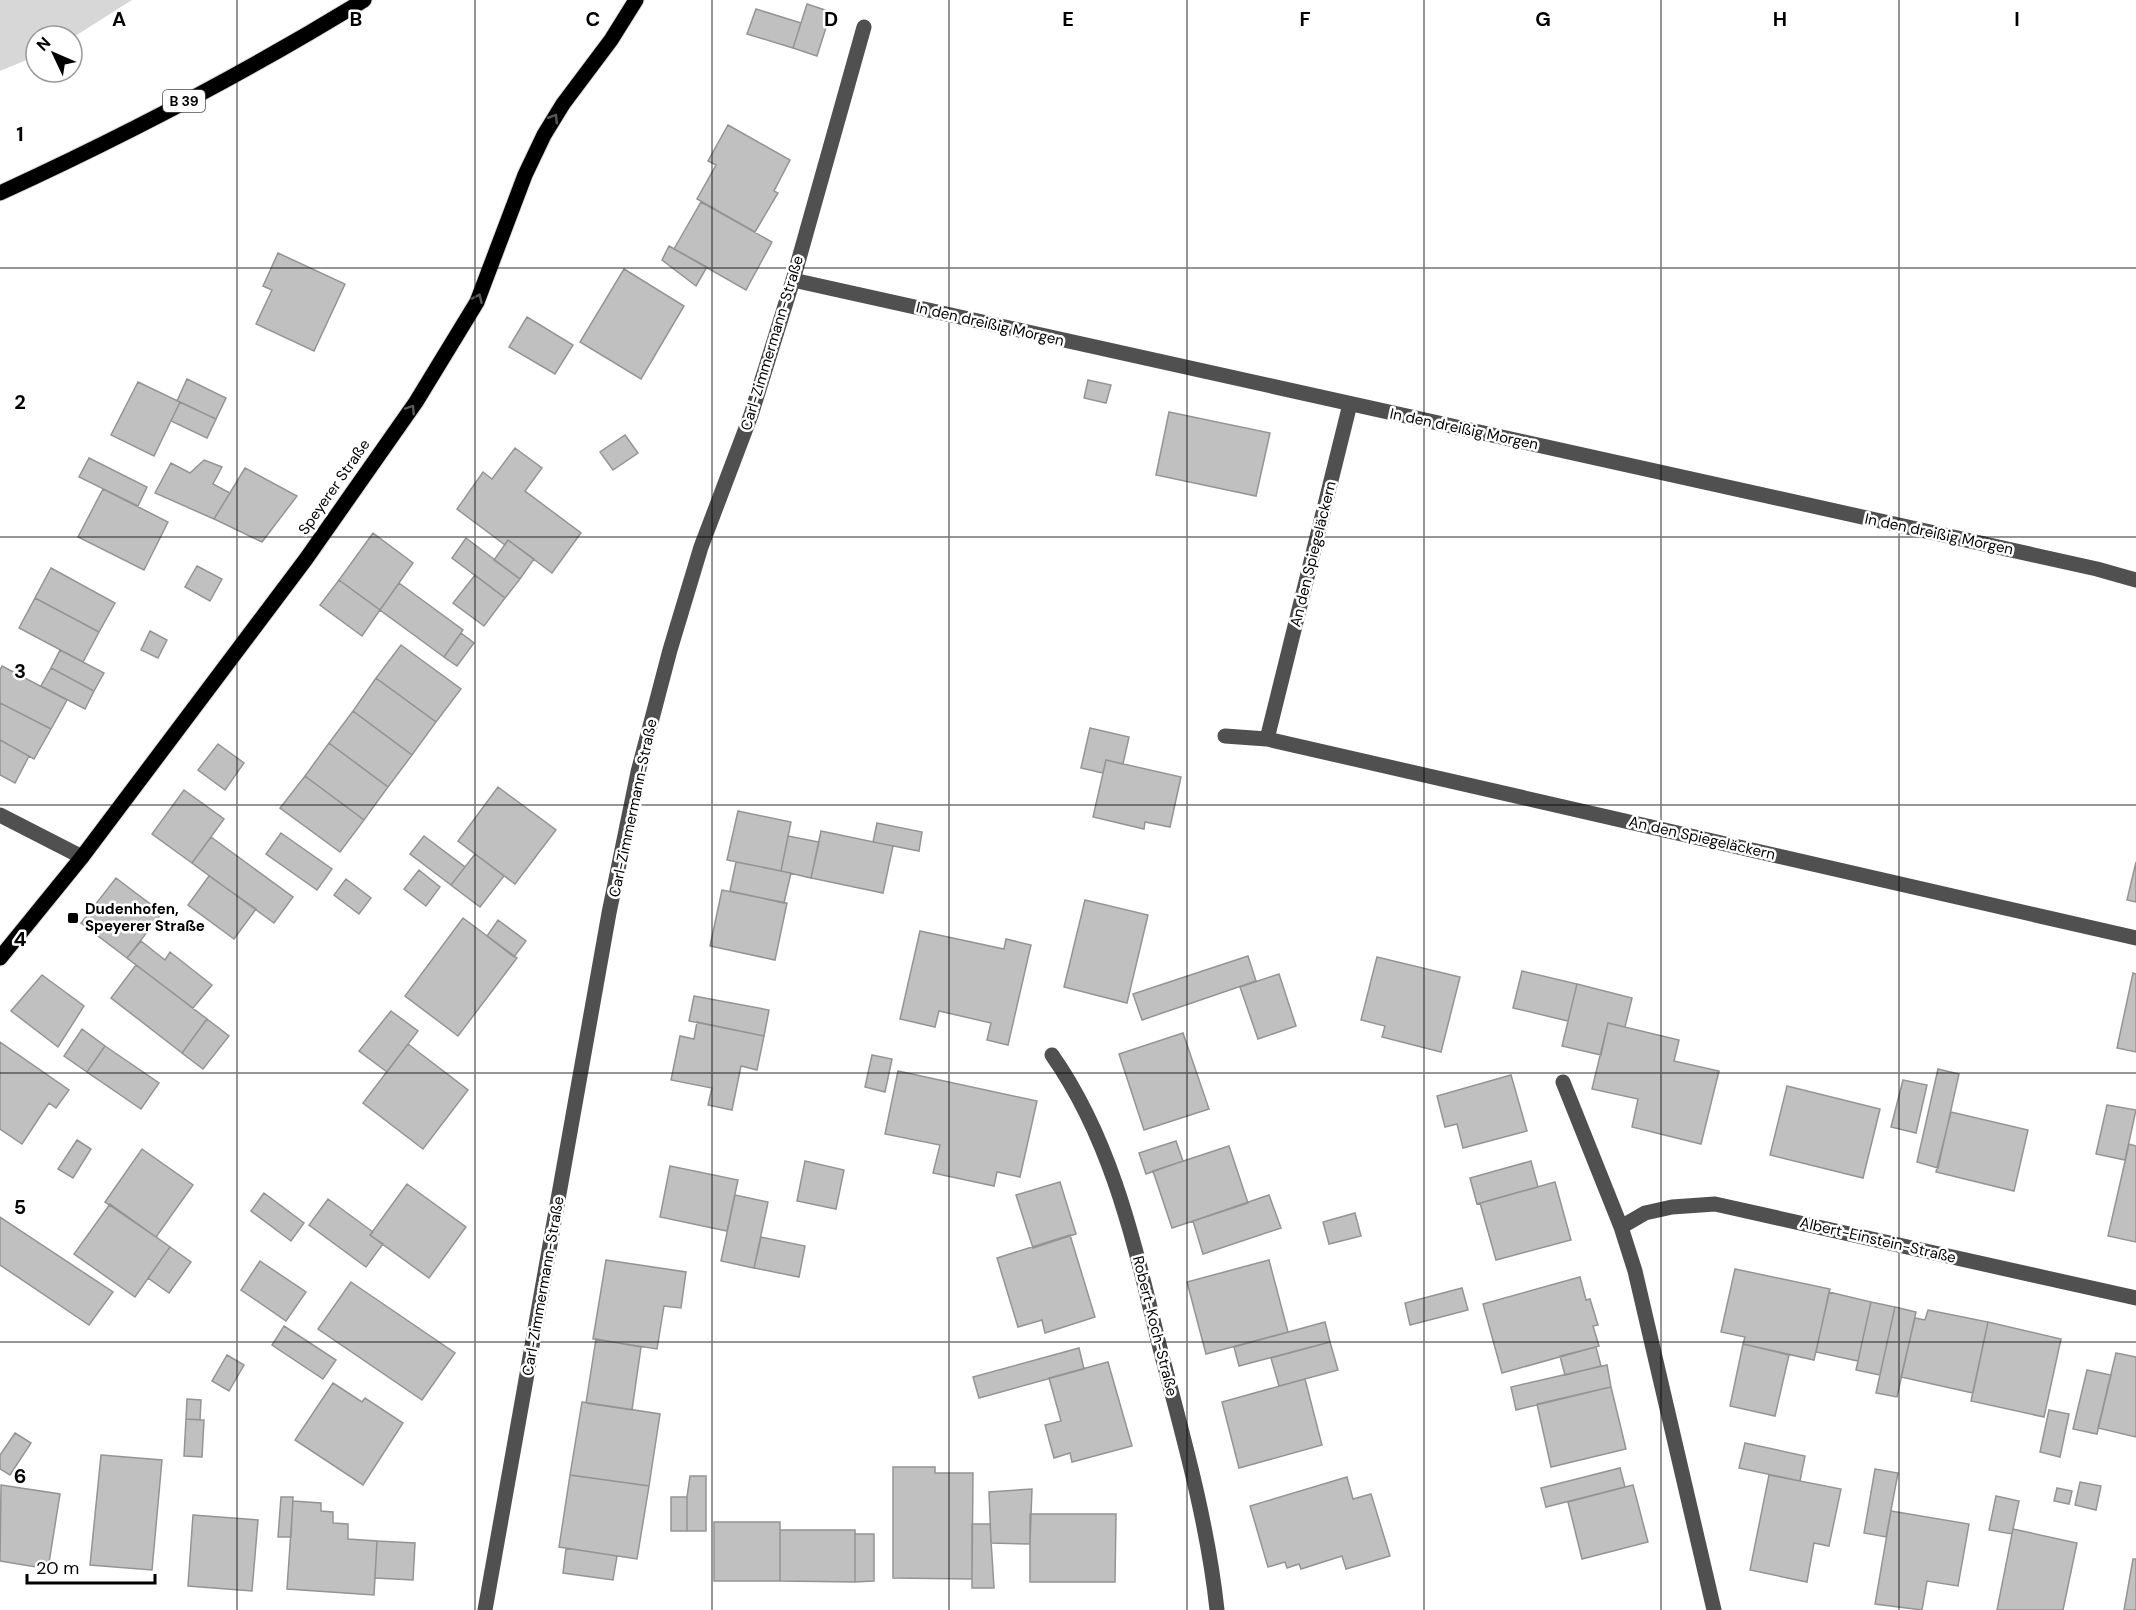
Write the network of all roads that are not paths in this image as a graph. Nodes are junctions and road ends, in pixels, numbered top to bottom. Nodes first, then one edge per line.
1 (364, 0) edge
2 (636, 0) edge
3 (864, 27) dead end
4 (0, 193) edge
5 (793, 280) junction
6 (1350, 404) junction
7 (2136, 580) edge
8 (1225, 736) dead end
9 (1267, 739) junction
10 (0, 815) edge
11 (82, 857) junction
12 (2136, 938) edge
13 (0, 958) edge
14 (1052, 1055) dead end
15 (1563, 1082) dead end
16 (1621, 1227) junction
17 (2136, 1298) edge
18 (485, 1610) edge
19 (1217, 1610) edge
20 (1714, 1610) edge

1 - 4 main road, B 39
11 -> 2 main road, Speyerer Straße
3 - 5 street, Carl-Zimmermann-Straße
5 - 6 street, In den dreißig Morgen
5 - 18 street, Carl-Zimmermann-Straße
6 - 7 street, In den dreißig Morgen
6 - 9 street, An den Spiegeläckern
8 - 9 street, An den Spiegeläckern
9 - 12 street, An den Spiegeläckern
10 - 11 street
11 - 13 main road, Speyerer Straße
14 - 19 street, Robert-Koch-Straße
15 - 16 street
16 - 17 street, Albert-Einstein-Straße
16 - 20 street

